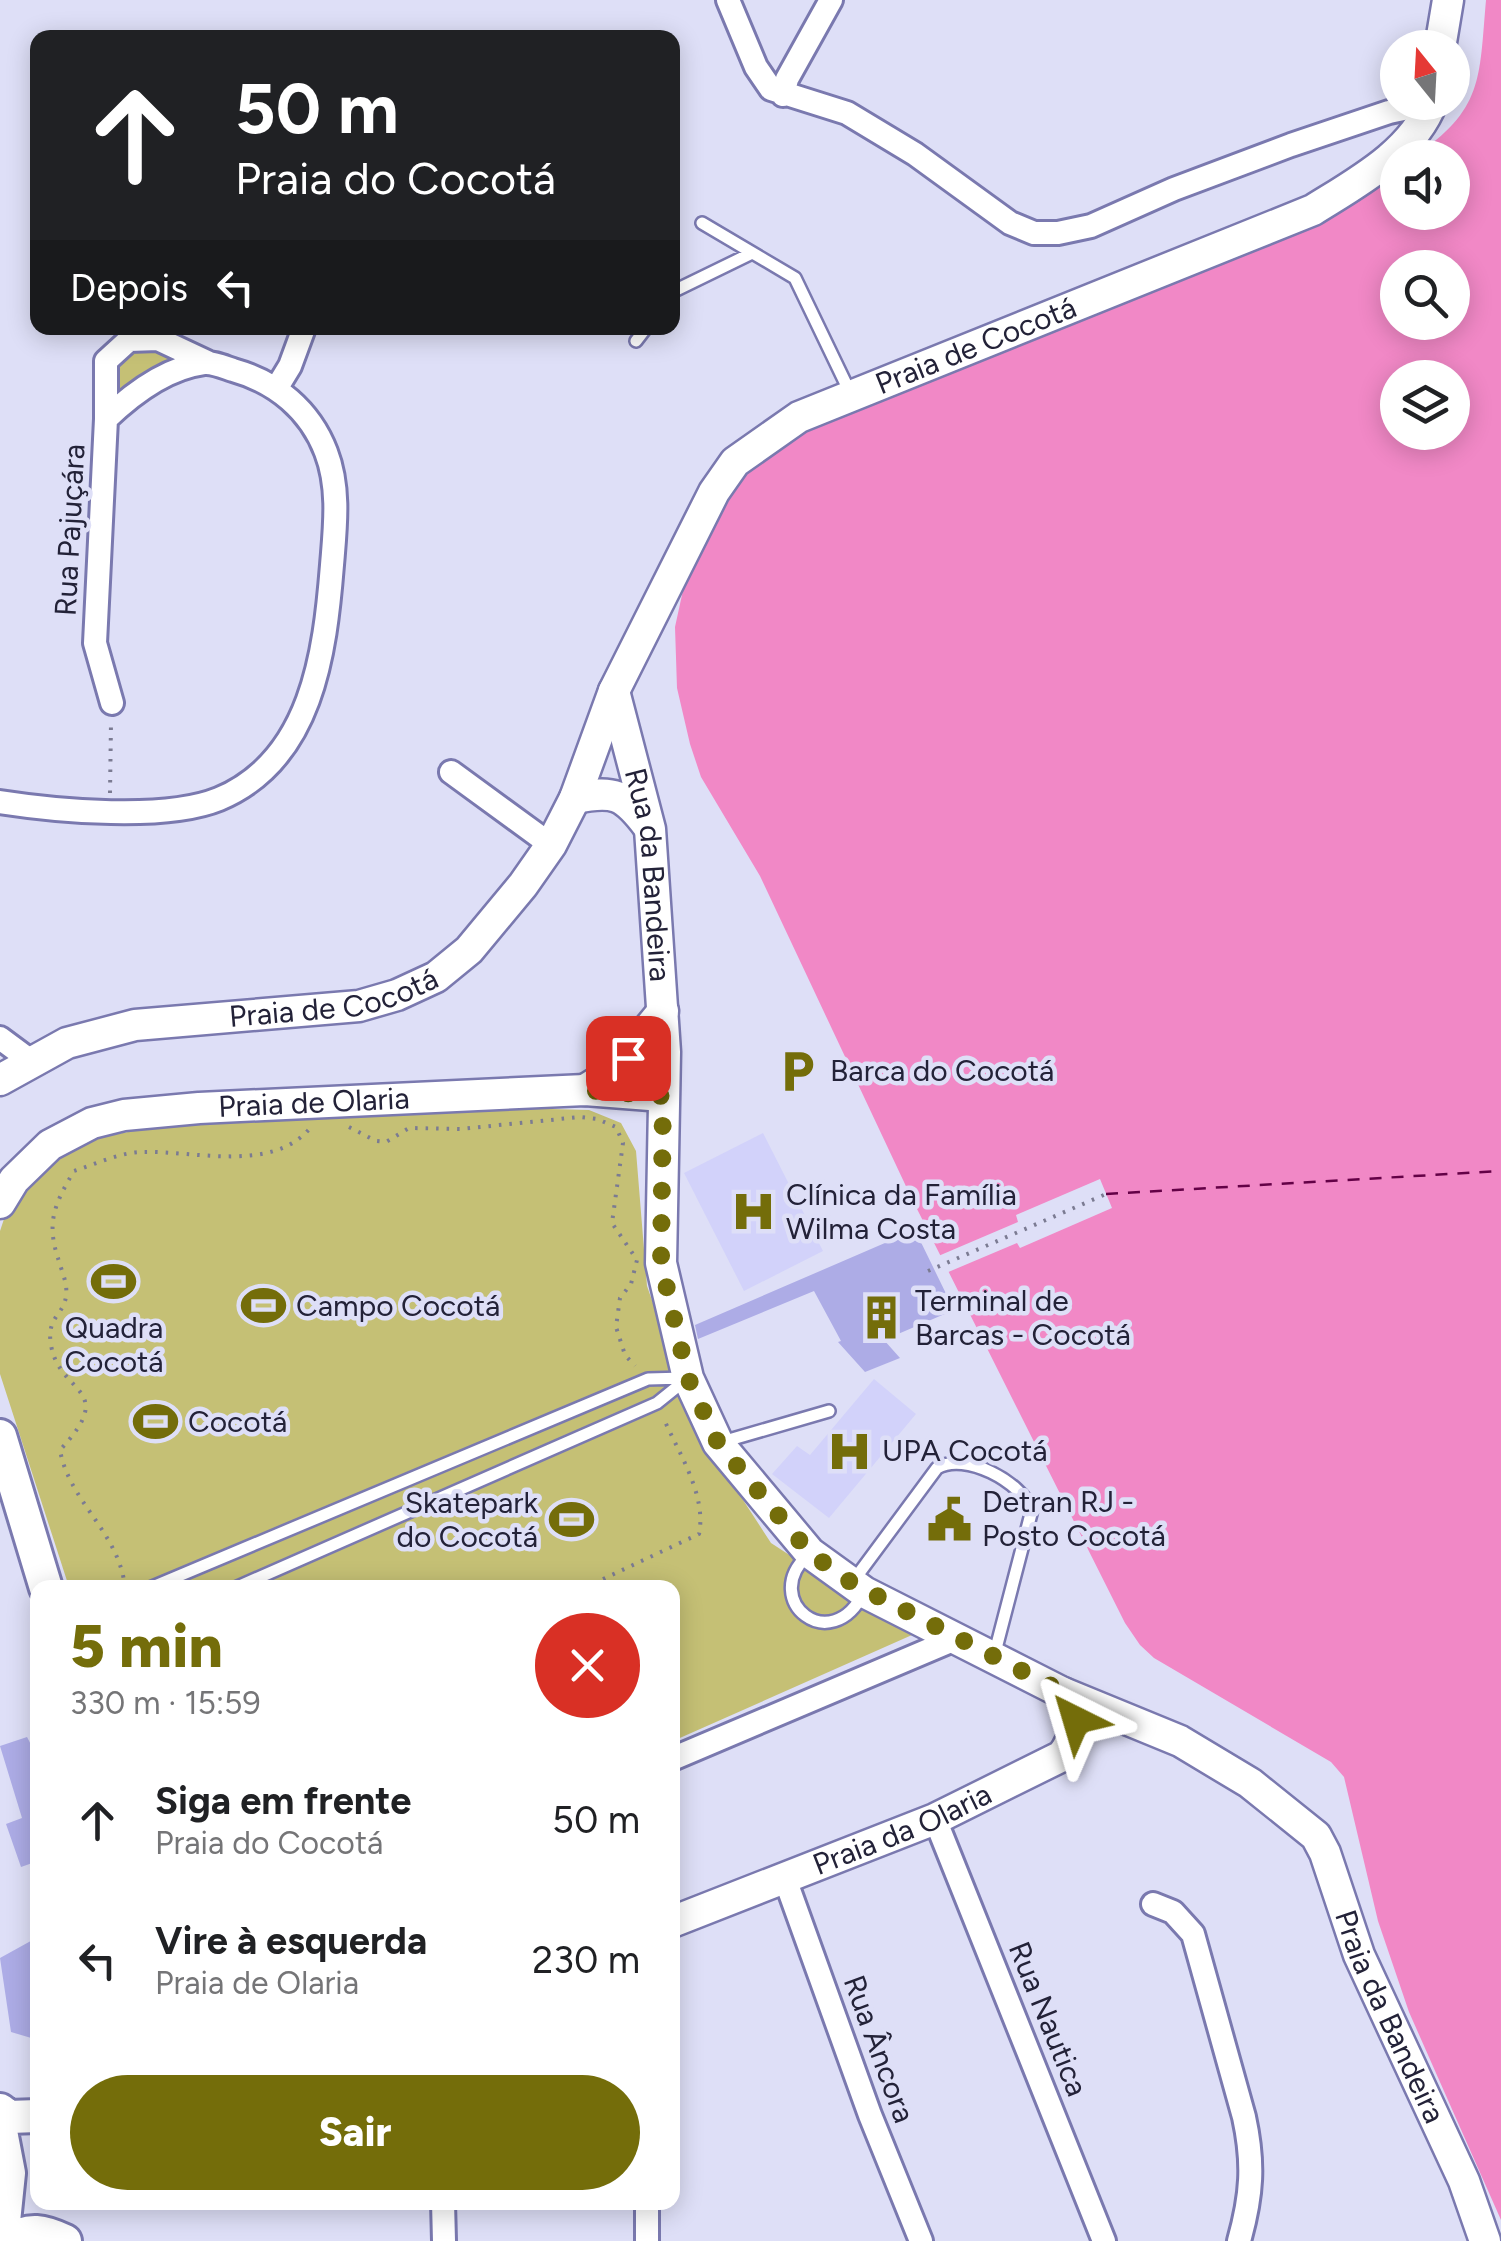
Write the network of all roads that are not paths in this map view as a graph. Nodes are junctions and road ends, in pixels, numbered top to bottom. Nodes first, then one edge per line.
1 (728, 0) edge
2 (830, 0) edge
3 (1448, 0) edge
4 (1443, 30) edge
5 (783, 95) junction
6 (1380, 115) edge
7 (1425, 120) edge
8 (702, 223) dead end
9 (752, 253) junction
10 (680, 288) edge
11 (301, 335) edge
12 (641, 335) edge
13 (636, 341) dead end
14 (206, 362) junction
15 (888, 381) junction
16 (836, 386) junction
17 (276, 389) junction
18 (806, 414) junction
19 (106, 419) junction
20 (614, 691) joint
21 (112, 703) dead end
22 (612, 728) junction
23 (451, 772) dead end
24 (575, 798) junction
25 (0, 802) edge
26 (650, 830) junction
27 (551, 845) junction
28 (663, 1011) junction
29 (0, 1038) edge
30 (13, 1072) edge
31 (585, 1090) junction
32 (663, 1096) junction
33 (0, 1203) edge
34 (688, 1378) junction
35 (829, 1411) dead end
36 (0, 1436) edge
37 (718, 1443) junction
38 (8, 1501) edge
39 (810, 1553) junction
40 (43, 1580) edge
41 (169, 1580) edge
42 (252, 1580) edge
43 (858, 1588) junction
44 (956, 1639) junction
45 (994, 1658) junction
46 (1063, 1692) junction
47 (680, 1756) edge
48 (935, 1818) junction
49 (784, 1876) junction
50 (1153, 1904) dead end
51 (680, 1919) edge
52 (0, 2110) edge
53 (30, 2116) edge
54 (0, 2126) edge
55 (48, 2210) edge
56 (443, 2210) edge
57 (647, 2210) edge
58 (6, 2241) edge
59 (65, 2241) edge
60 (444, 2241) edge
61 (647, 2241) edge
62 (920, 2241) edge
63 (1104, 2241) edge
64 (1239, 2241) edge
65 (1485, 2241) edge

1 - 5 street
2 - 5 street
3 - 4 street
5 - 6 street
7 - 15 street, Praia de Cocotá
8 - 9 lane
9 - 10 lane
9 - 16 lane
11 - 17 street
12 - 13 lane
14 - 17 street, Rua Pajuçára
14 - 19 street, Rua Pajuçára
14 - 19 street, Rua Pajuçára
15 - 16 lane
15 - 18 street, Praia de Cocotá
16 - 18 lane
17 - 25 street, Rua Pajuçára
18 - 20 street, Praia de Cocotá
19 - 21 street, Rua Pajuçára
20 - 22 street, Rua da Bandeira
22 - 24 street, Praia de Cocotá
22 - 26 street, Rua da Bandeira
23 - 27 street
24 - 26 street
24 - 27 street, Praia de Cocotá
26 - 28 street, Rua da Bandeira
27 - 30 street, Praia de Cocotá
28 - 31 street, Rua da Bandeira
28 - 32 street
29 - 30 street
31 - 32 street, Praia de Olaria
31 - 33 street, Praia de Olaria
32 - 34 street
34 - 37 street
34 - 41 lane
34 - 42 lane
35 - 37 lane
36 - 38 main road
37 - 39 street
38 - 40 main road
39 - 43 street
39 - 43 lane
43 - 44 street
43 - 45 lane
44 - 45 street
44 - 47 street
45 - 46 street
46 - 48 street, Praia da Olaria
46 - 65 street, Praia da Bandeira
48 - 49 street, Praia da Olaria
48 - 63 street, Rua Nautica
49 - 51 street, Praia da Olaria
49 - 62 street, Rua Âncora
50 - 64 street
52 - 53 main road
54 - 58 main road
55 - 59 main road
56 - 60 street
57 - 61 street
58 - 59 main road

